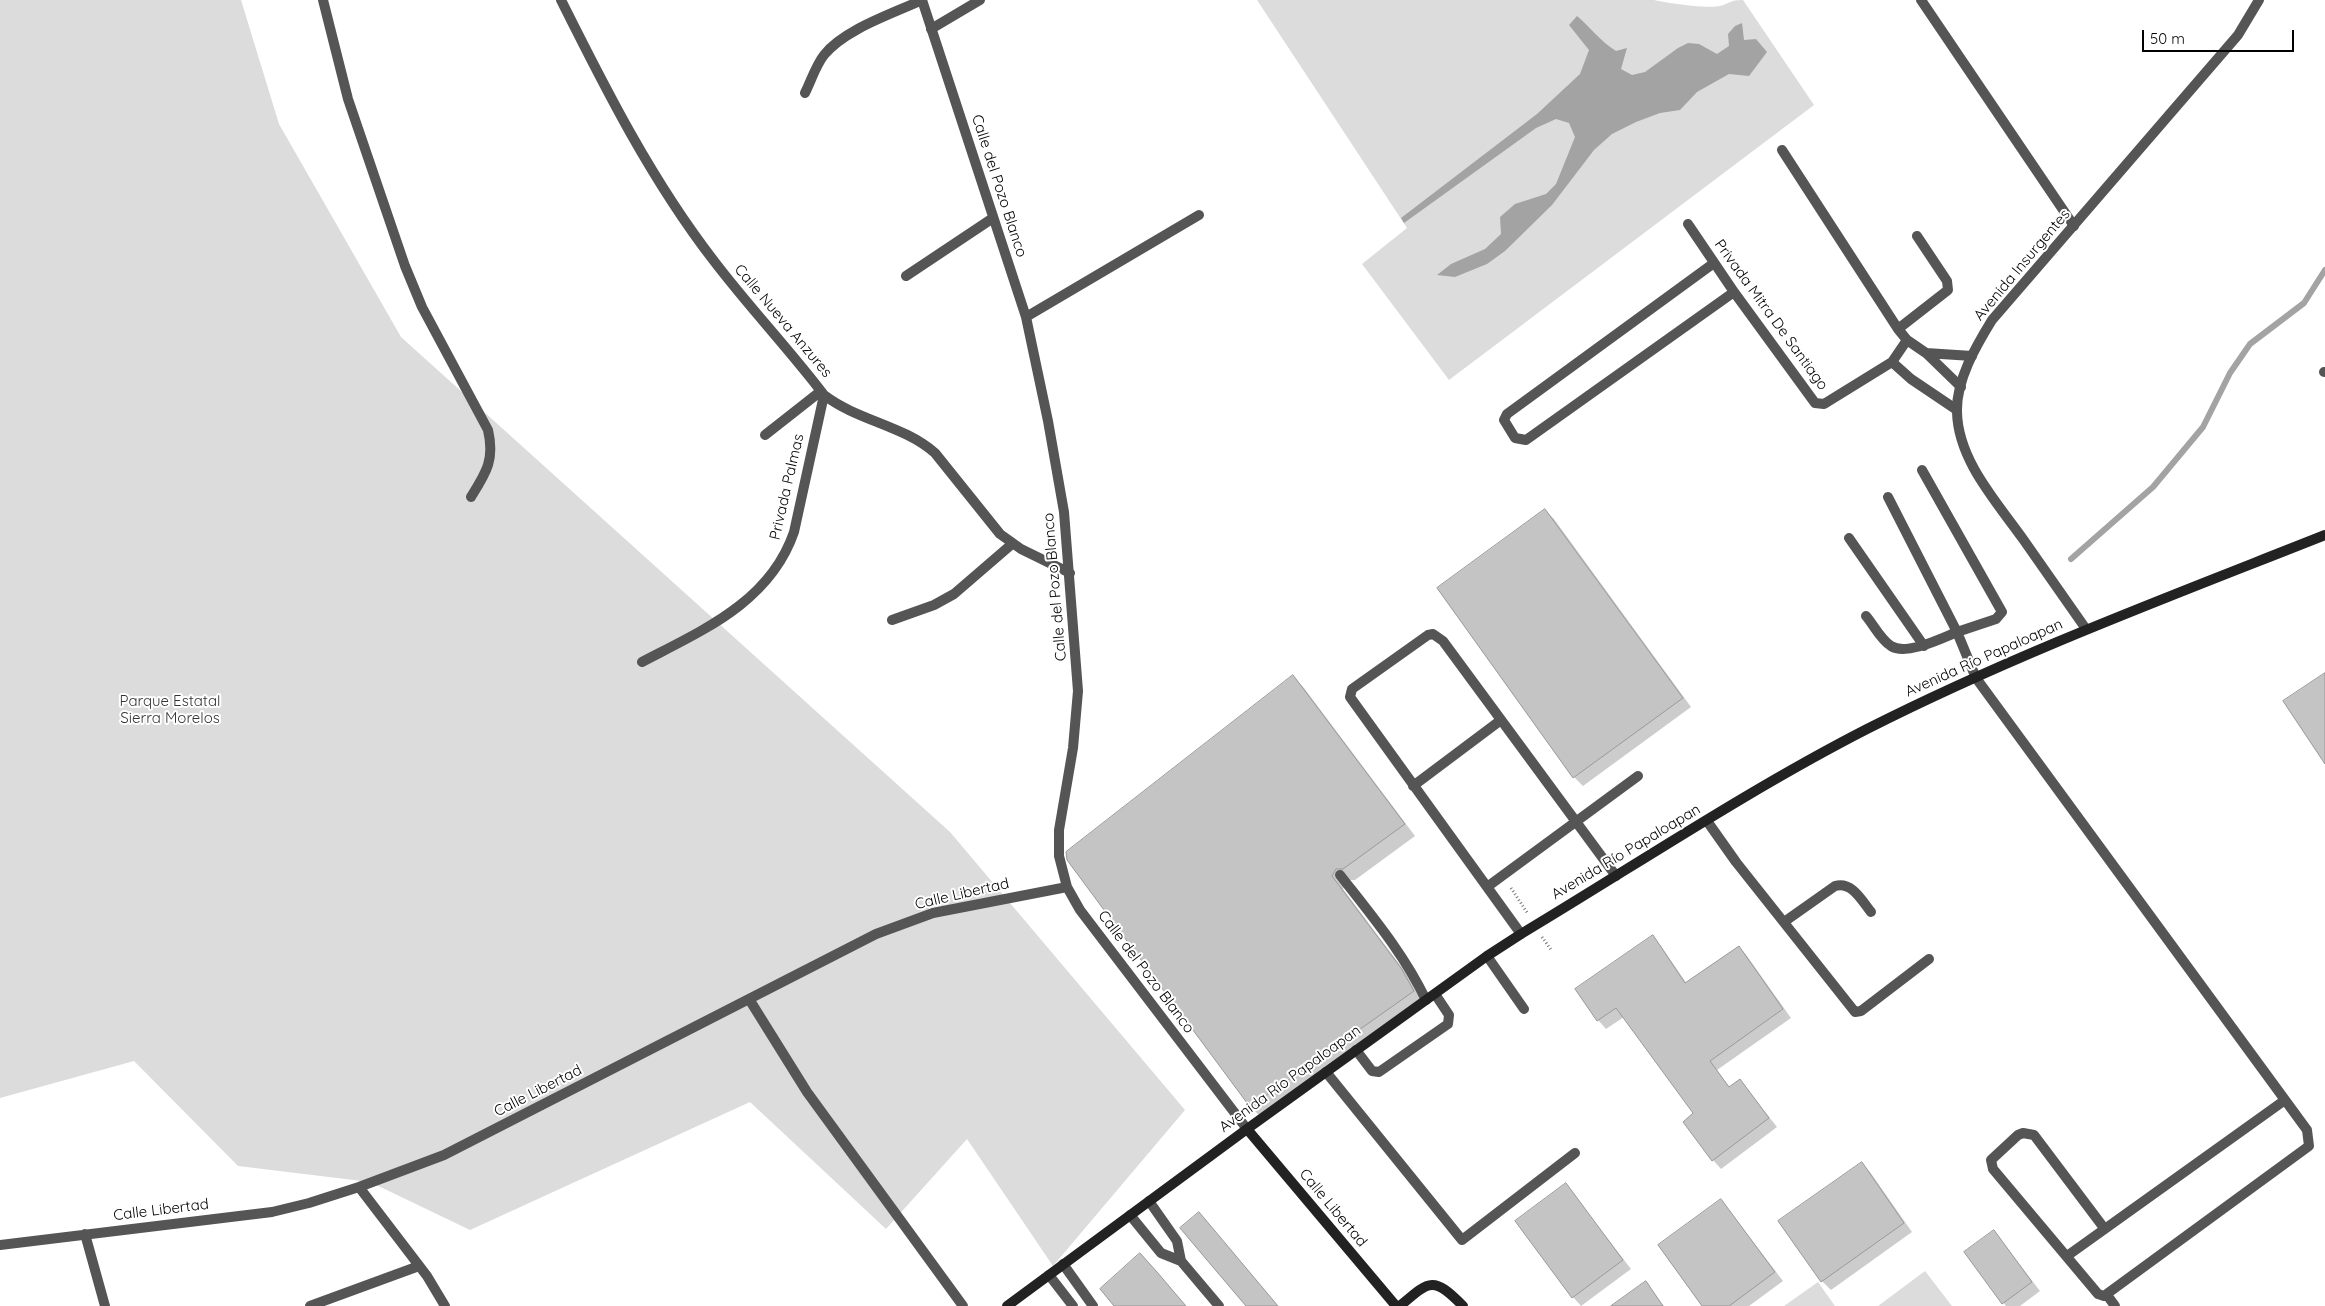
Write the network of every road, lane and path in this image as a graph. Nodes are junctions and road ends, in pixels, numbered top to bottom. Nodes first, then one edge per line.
1 (324, 0) edge
2 (561, 0) edge
3 (922, 0) edge
4 (980, 0) edge
5 (1920, 0) edge
6 (2259, 0) edge
7 (931, 29) junction
8 (805, 93) dead end
9 (1782, 150) dead end
10 (1199, 215) dead end
11 (994, 218) junction
12 (1688, 224) dead end
13 (2074, 226) junction
14 (1917, 236) dead end
15 (1714, 263) junction
16 (906, 276) dead end
17 (1734, 292) junction
18 (1026, 316) junction
19 (1898, 329) junction
20 (1907, 340) junction
21 (1926, 353) junction
22 (1972, 356) junction
23 (1892, 362) junction
24 (1961, 387) junction
25 (823, 393) junction
26 (1957, 410) junction
27 (766, 435) dead end
28 (1922, 470) dead end
29 (471, 497) dead end
30 (1888, 497) dead end
31 (2325, 535) edge
32 (1849, 538) dead end
33 (1012, 544) junction
34 (1070, 573) junction
35 (1866, 616) dead end
36 (892, 620) dead end
37 (2086, 629) junction
38 (1957, 632) junction
39 (1924, 646) junction
40 (642, 662) dead end
41 (1976, 678) junction
42 (1501, 720) junction
43 (1638, 776) dead end
44 (1413, 786) junction
45 (1707, 821) junction
46 (1576, 822) junction
47 (1340, 876) dead end
48 (1616, 876) junction
49 (1067, 887) junction
50 (1488, 887) junction
51 (1872, 912) dead end
52 (1784, 922) junction
53 (1521, 934) junction
54 (1487, 956) junction
55 (1929, 959) dead end
56 (1431, 997) junction
57 (749, 999) junction
58 (1524, 1009) dead end
59 (1356, 1050) junction
60 (1326, 1072) junction
61 (2285, 1100) junction
62 (1247, 1128) junction
63 (1575, 1153) dead end
64 (359, 1187) junction
65 (1149, 1201) junction
66 (1130, 1215) junction
67 (2104, 1228) junction
68 (85, 1234) junction
69 (0, 1245) edge
70 (2067, 1256) junction
71 (1181, 1262) junction
72 (1063, 1264) junction
73 (420, 1266) junction
74 (1049, 1275) junction
75 (2107, 1294) junction
76 (105, 1306) edge
77 (310, 1306) edge
78 (445, 1306) edge
79 (963, 1306) edge
80 (1007, 1306) edge
81 (1073, 1306) edge
82 (1093, 1306) edge
83 (1219, 1306) edge
84 (1398, 1306) edge
85 (1463, 1306) edge
86 (2115, 1306) edge

1 - 29 street
2 - 25 street, Calle Nueva Anzures
3 - 7 street, Calle del Pozo Blanco
3 - 8 street
4 - 7 street
5 - 13 street
6 - 13 street, Avenida Insurgentes
7 - 11 street, Calle del Pozo Blanco
9 - 19 street
10 - 18 street
11 - 16 street
11 - 18 street, Calle del Pozo Blanco
12 - 15 street, Privada Mitra De Santiago
13 - 22 street, Avenida Insurgentes
14 - 19 street
15 - 17 street, Privada Mitra De Santiago
15 - 17 street
17 - 23 street, Privada Mitra De Santiago
18 - 34 street, Calle del Pozo Blanco
19 - 20 street
20 - 21 street
20 - 23 street, Privada Mitra De Santiago
21 - 22 street
21 - 24 street
22 - 24 street, Avenida Insurgentes
23 - 26 street
24 - 26 street, Avenida Insurgentes
25 - 27 street
25 - 33 street, Calle Nueva Anzures
25 - 40 street, Privada Palmas
26 - 37 street, Avenida Insurgentes
28 - 38 street
30 - 38 street
31 - 37 main road, Avenida Río Papaloapan
32 - 39 street
33 - 34 street, Calle Nueva Anzures
33 - 36 street
34 - 49 street, Calle del Pozo Blanco
35 - 39 street
37 - 41 main road, Avenida Río Papaloapan
38 - 39 street
38 - 41 street
41 - 45 main road, Avenida Río Papaloapan
41 - 61 street
42 - 44 street
42 - 44 street
42 - 46 street
43 - 46 street
44 - 50 street
45 - 48 main road, Avenida Río Papaloapan
45 - 52 street
46 - 48 street
46 - 50 street
47 - 56 street
48 - 53 main road, Avenida Río Papaloapan
49 - 57 street, Calle Libertad
49 - 62 street, Calle del Pozo Blanco
50 - 53 street
51 - 52 street
52 - 55 street
53 - 54 main road, Avenida Río Papaloapan
54 - 56 main road, Avenida Río Papaloapan
54 - 58 street
56 - 59 main road, Avenida Río Papaloapan
56 - 59 street
57 - 64 street, Calle Libertad
57 - 79 street
59 - 60 main road, Avenida Río Papaloapan
60 - 62 main road, Avenida Río Papaloapan
60 - 63 street
61 - 67 street
61 - 75 street
62 - 65 main road, Avenida Río Papaloapan
62 - 84 main road, Calle Libertad
64 - 68 street, Calle Libertad
64 - 73 street
65 - 66 main road, Avenida Río Papaloapan
65 - 71 street
66 - 71 street
66 - 72 main road, Avenida Río Papaloapan
67 - 70 street
67 - 70 street
68 - 69 street, Calle Libertad
68 - 76 street
70 - 75 street
71 - 83 street
72 - 74 main road, Avenida Río Papaloapan
72 - 82 street
73 - 77 street
73 - 78 street
74 - 80 main road, Avenida Río Papaloapan
74 - 81 street
75 - 86 street
84 - 85 main road, Calle Libertad

